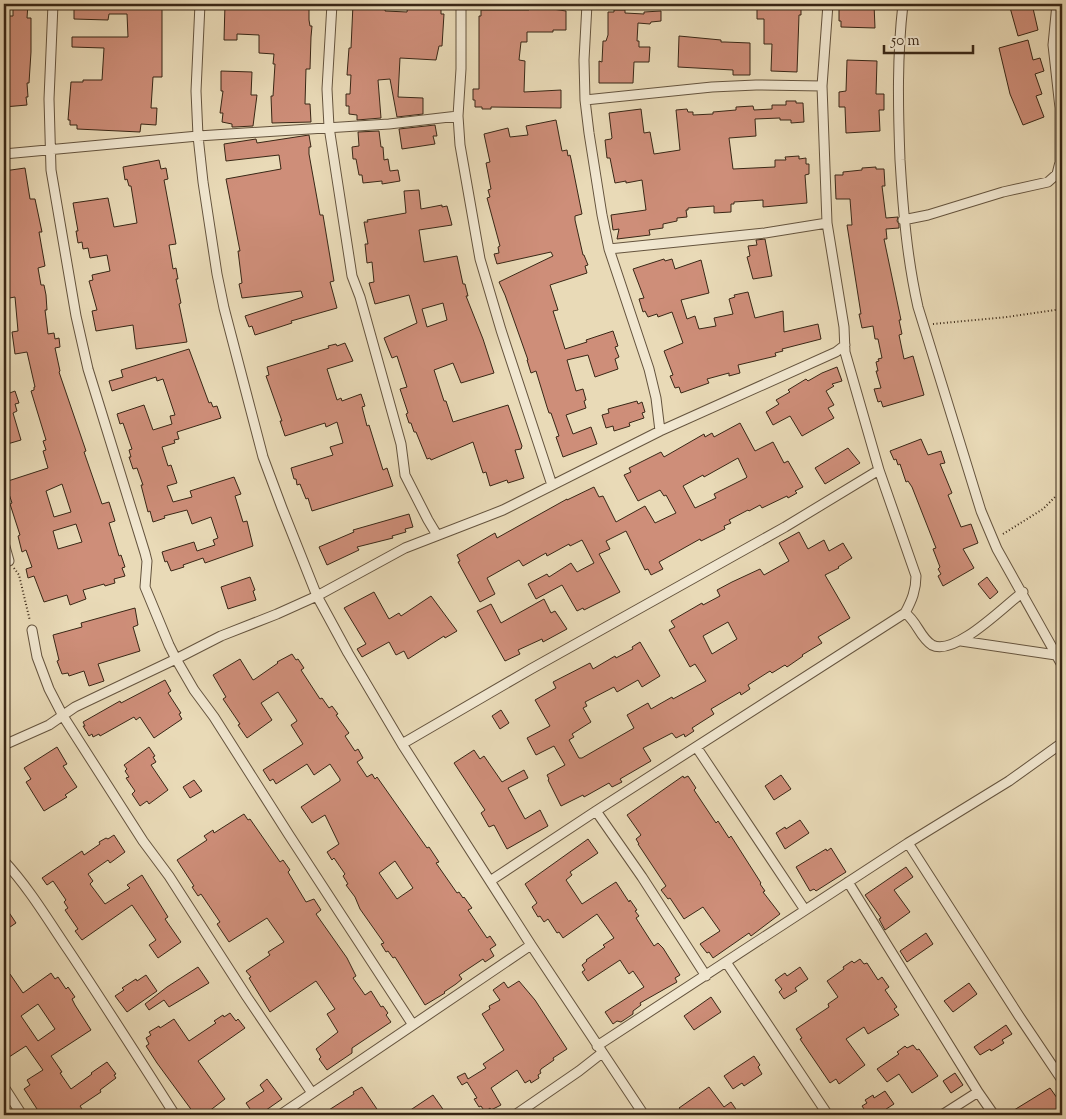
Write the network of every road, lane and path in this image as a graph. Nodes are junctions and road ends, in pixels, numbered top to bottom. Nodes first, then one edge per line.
1 (53, 4) edge
2 (200, 4) edge
3 (332, 4) edge
4 (461, 4) edge
5 (587, 4) edge
6 (828, 4) edge
7 (903, 4) edge
8 (1057, 4) edge
9 (1058, 45) edge
10 (822, 86) junction
11 (585, 100) junction
12 (458, 116) junction
13 (329, 127) junction
14 (198, 136) junction
15 (50, 149) junction
16 (4, 154) edge
17 (904, 220) junction
18 (827, 223) junction
19 (609, 249) junction
20 (1062, 309) edge
21 (924, 325) junction
22 (845, 344) junction
23 (660, 431) junction
24 (879, 470) junction
25 (552, 485) junction
26 (1062, 490) edge
27 (437, 535) junction
28 (4, 543) edge
29 (995, 544) junction
30 (9, 560) joint
31 (1023, 592) junction
32 (317, 596) junction
33 (905, 613) junction
34 (32, 630) joint
35 (961, 641) junction
36 (1056, 654) junction
37 (176, 659) junction
38 (1062, 665) edge
39 (63, 716) junction
40 (1062, 743) edge
41 (402, 744) junction
42 (4, 745) edge
43 (697, 748) junction
44 (596, 811) junction
45 (908, 843) junction
46 (4, 861) edge
47 (490, 881) junction
48 (848, 882) junction
49 (804, 910) junction
50 (531, 945) junction
51 (726, 962) junction
52 (706, 976) junction
53 (413, 1025) junction
54 (600, 1049) junction
55 (1062, 1080) edge
56 (4, 1087) edge
57 (978, 1092) junction
58 (312, 1093) junction
59 (22, 1115) edge
60 (175, 1115) edge
61 (280, 1115) edge
62 (515, 1115) edge
63 (644, 1115) edge
64 (828, 1115) edge
65 (942, 1115) edge
66 (994, 1115) edge

1 - 15 street
2 - 14 street
3 - 13 street
4 - 12 street
5 - 11 street
6 - 10 street
7 - 17 street
8 - 9 street
9 - 17 street
10 - 11 street
10 - 18 street
11 - 19 street
12 - 13 street
12 - 25 street
13 - 14 street
13 - 27 street
14 - 15 street
14 - 32 street
15 - 16 street
15 - 37 street
17 - 21 street
18 - 19 street
18 - 22 street
19 - 23 street
20 - 21 path
21 - 29 street
22 - 23 street
22 - 24 street
23 - 25 street
24 - 33 street
24 - 41 street
25 - 27 street
26 - 29 path
27 - 32 street
28 - 30 street
29 - 31 street
30 - 34 path
31 - 35 street
31 - 36 street
32 - 37 street
32 - 41 street
33 - 35 street
33 - 43 street
34 - 39 street
35 - 36 street
36 - 38 street
37 - 39 street
37 - 53 street
39 - 42 street
39 - 58 street
40 - 45 street
41 - 47 street
43 - 44 street
43 - 49 street
44 - 47 street
44 - 52 street
45 - 48 street
45 - 55 street
46 - 60 street
47 - 50 street
48 - 49 street
48 - 57 street
49 - 51 street
50 - 53 street
50 - 54 street
51 - 52 street
51 - 64 street
52 - 54 street
53 - 58 street
54 - 62 street
54 - 63 street
56 - 59 street
57 - 65 street
57 - 66 street
58 - 61 street

